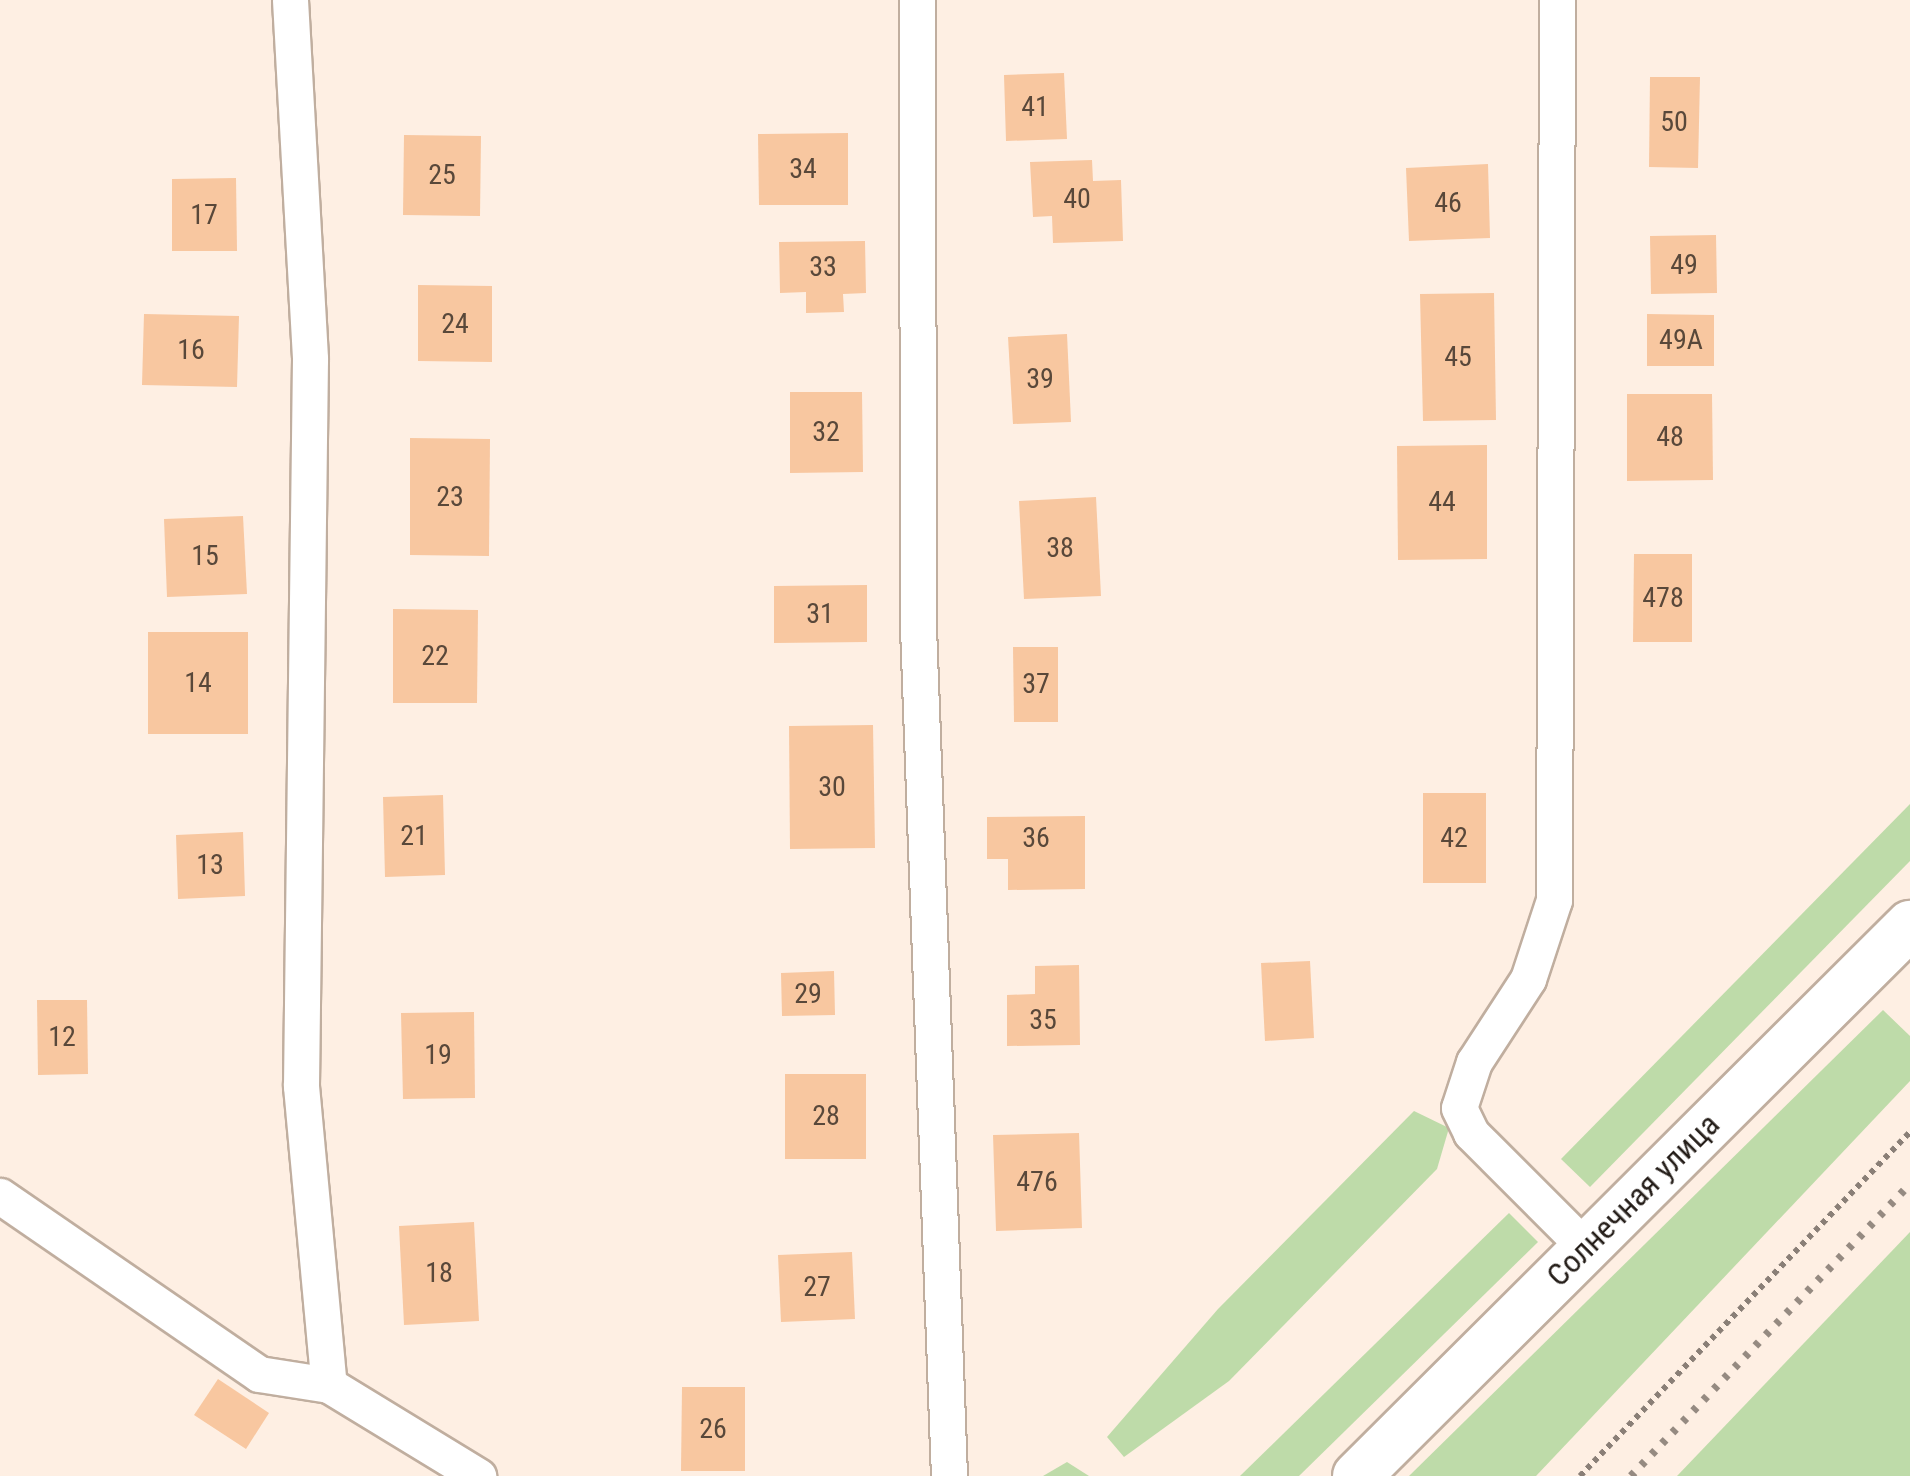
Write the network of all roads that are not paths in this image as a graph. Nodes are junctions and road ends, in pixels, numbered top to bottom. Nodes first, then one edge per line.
1 (290, 0) edge
2 (917, 0) edge
3 (1557, 0) edge
4 (1910, 925) edge
5 (0, 1196) edge
6 (1586, 1246) junction
7 (329, 1386) junction
8 (478, 1476) edge
9 (949, 1476) edge
10 (1357, 1476) edge

1 - 7 street
2 - 9 street
3 - 6 street
4 - 6 street, Солнечная улица
5 - 7 street
6 - 10 street, Солнечная улица
7 - 8 street

